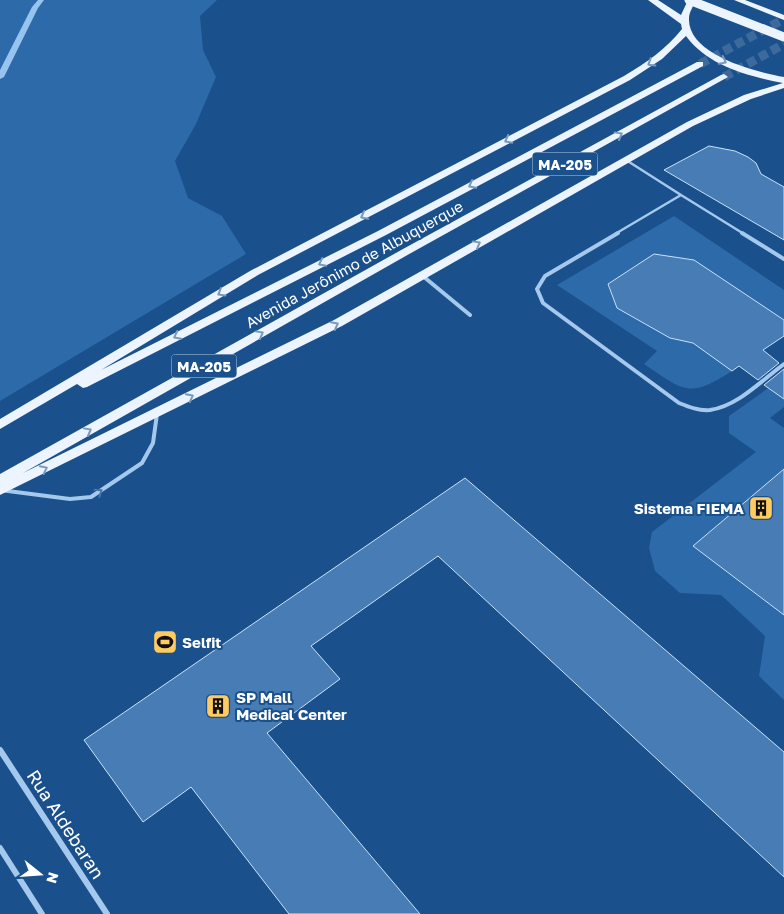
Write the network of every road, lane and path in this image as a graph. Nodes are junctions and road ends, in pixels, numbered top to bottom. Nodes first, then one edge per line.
1 (652, 0) edge
2 (691, 0) edge
3 (738, 0) edge
4 (784, 18) edge
5 (685, 26) junction
6 (784, 37) edge
7 (700, 64) tunnel mouth
8 (724, 77) tunnel mouth
9 (784, 80) edge
10 (784, 85) edge
11 (626, 160) junction
12 (681, 195) junction
13 (784, 259) edge
14 (422, 275) junction
15 (470, 315) dead end
16 (784, 364) edge
17 (157, 414) junction
18 (0, 425) edge
19 (0, 480) edge
20 (0, 490) edge
21 (0, 750) edge
22 (0, 848) edge
23 (42, 914) edge
24 (107, 914) edge

1 - 5 main road
2 - 5 main road
2 - 6 main road, bridge
3 - 4 main road
5 -> 9 main road
5 -> 18 main road
7 -> 18 main road, Avenida Jerônimo de Albuquerque / MA-205
19 -> 8 main road, Avenida Jerônimo de Albuquerque / MA-205
10 - 11 main road
11 - 12 lane
14 -> 11 main road
12 - 13 lane
12 - 16 lane
14 - 15 lane
17 -> 14 main road
20 -> 17 main road
20 -> 17 lane
21 - 24 street, Rua Aldebaran
22 - 23 street

